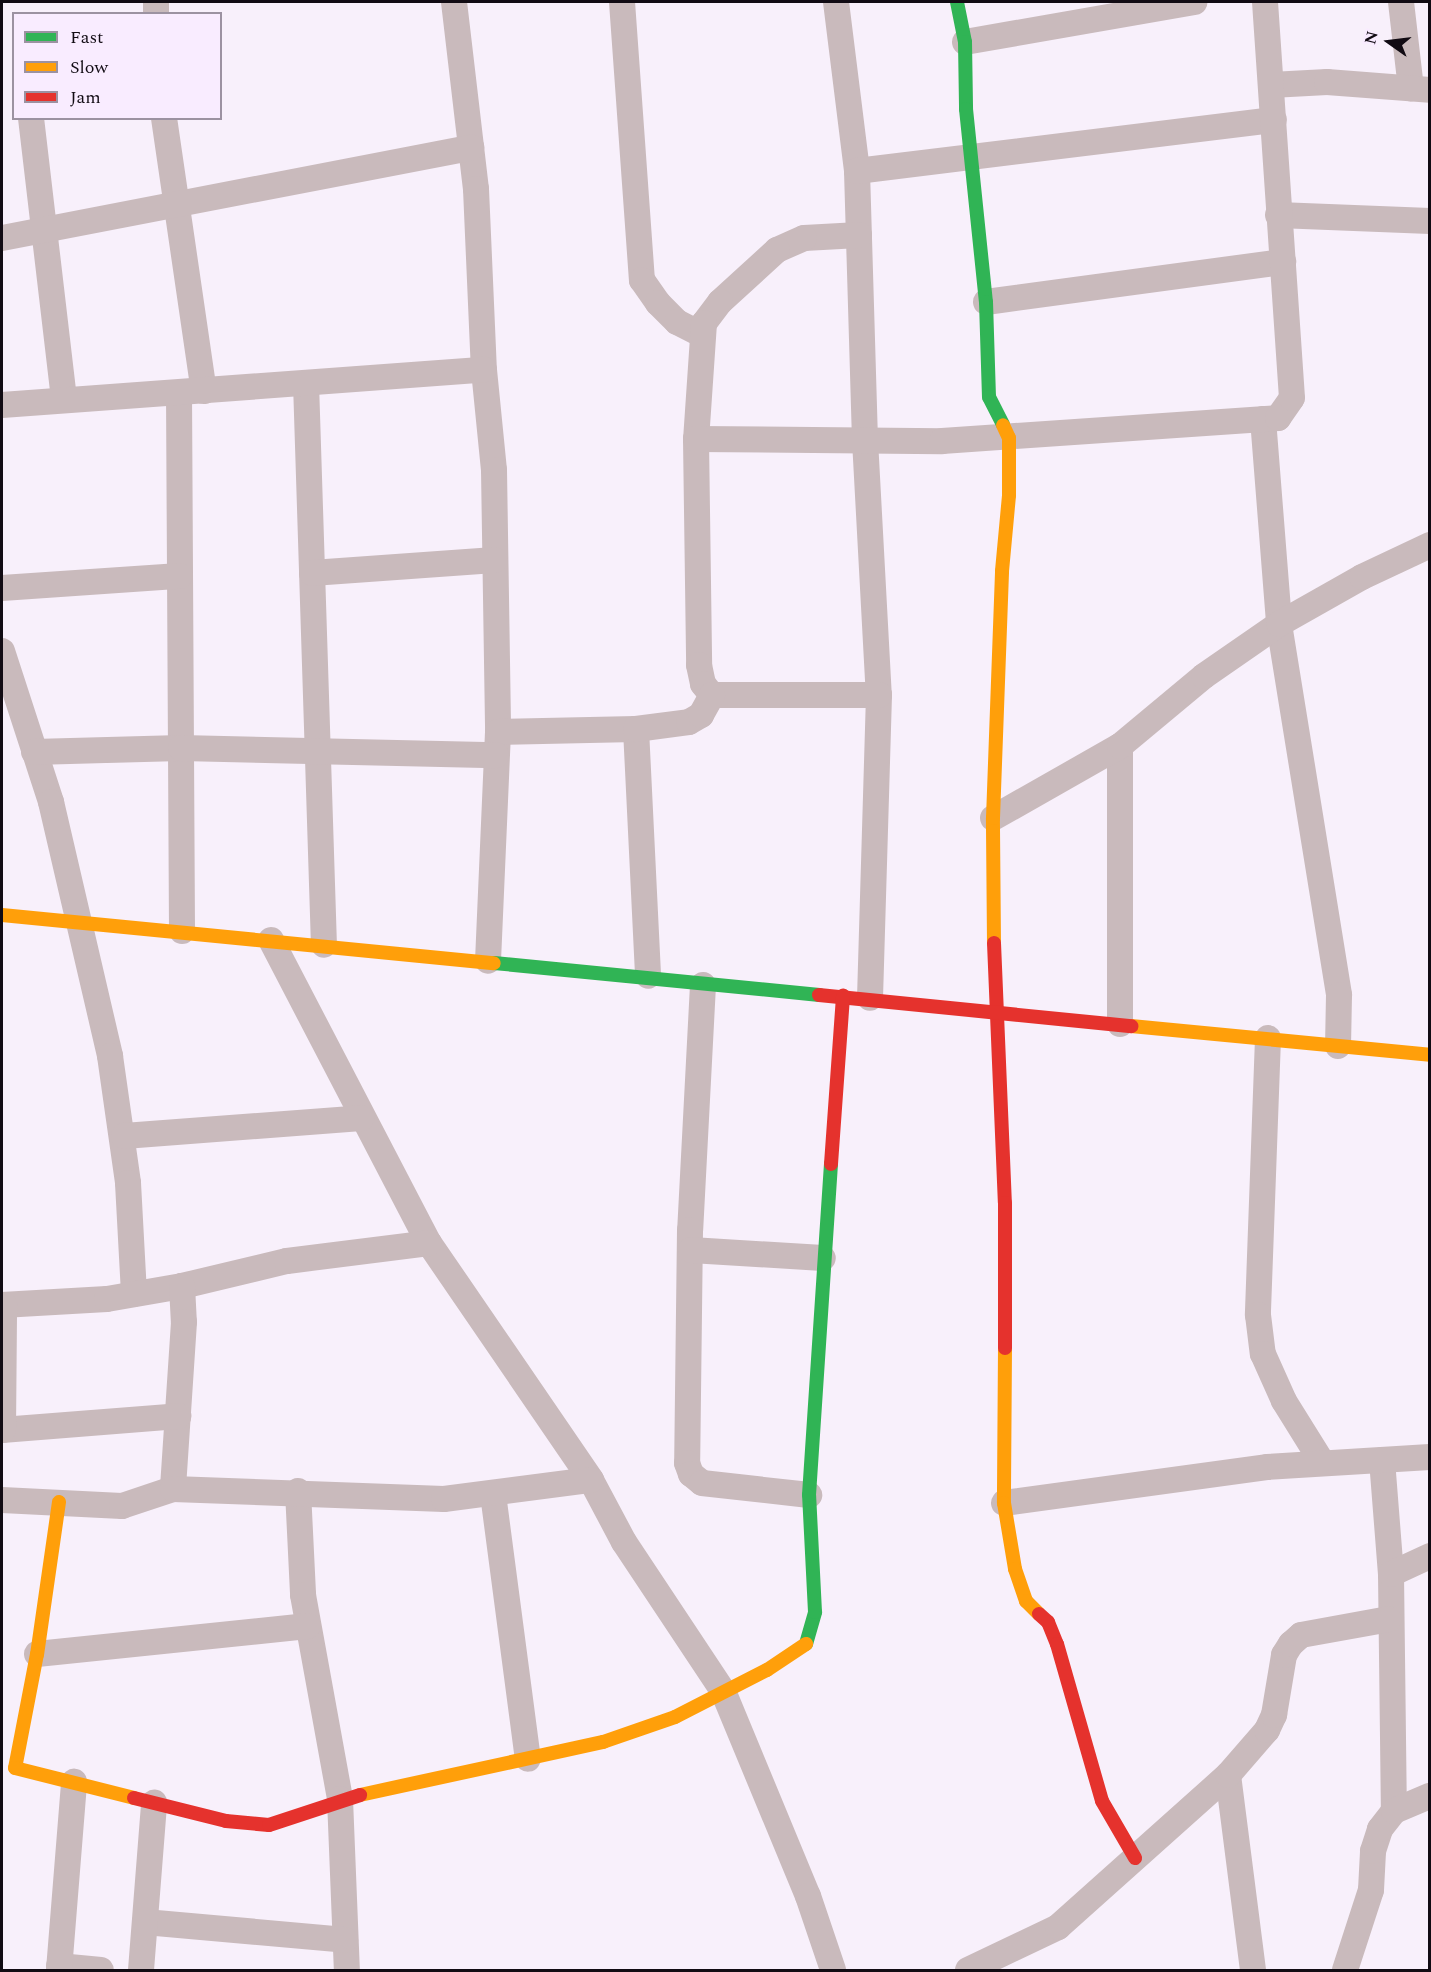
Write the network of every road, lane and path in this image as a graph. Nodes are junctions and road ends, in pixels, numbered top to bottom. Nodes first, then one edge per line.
1 (454, 2) edge
2 (622, 2) edge
3 (836, 2) edge
4 (957, 2) edge
5 (1195, 2) edge
6 (1265, 2) edge
7 (1401, 2) edge
8 (965, 42) junction
9 (1271, 86) junction
10 (1420, 89) edge
11 (32, 120) edge
12 (164, 120) edge
13 (1274, 120) junction
14 (471, 148) junction
15 (971, 159) junction
16 (857, 171) junction
17 (176, 206) junction
18 (1278, 215) junction
19 (1430, 221) edge
20 (45, 229) junction
21 (859, 235) junction
22 (2, 238) edge
23 (1283, 262) junction
24 (986, 302) junction
25 (701, 334) junction
26 (484, 370) junction
27 (306, 383) junction
28 (192, 392) junction
29 (64, 400) junction
30 (2, 405) edge
31 (1263, 419) junction
32 (1009, 438) junction
33 (696, 439) junction
34 (865, 440) junction
35 (1430, 545) edge
36 (495, 560) junction
37 (312, 573) junction
38 (180, 576) junction
39 (2, 588) edge
40 (1279, 624) junction
41 (2, 651) edge
42 (712, 695) junction
43 (879, 695) junction
44 (636, 729) junction
45 (497, 744) junction
46 (1120, 746) junction
47 (181, 748) junction
48 (34, 752) junction
49 (318, 752) junction
50 (993, 818) junction
51 (2, 915) edge
52 (79, 921) junction
53 (182, 932) junction
54 (271, 940) junction
55 (324, 945) junction
56 (488, 961) junction
57 (648, 976) junction
58 (703, 985) junction
59 (843, 995) junction
60 (870, 998) junction
61 (995, 1012) junction
62 (1120, 1024) junction
63 (1268, 1038) junction
64 (1338, 1046) junction
65 (1430, 1055) edge
66 (361, 1118) junction
67 (124, 1136) junction
68 (429, 1243) junction
69 (691, 1250) junction
70 (823, 1258) junction
71 (182, 1286) junction
72 (134, 1294) junction
73 (3, 1305) edge
74 (178, 1416) junction
75 (2, 1430) edge
76 (1430, 1457) edge
77 (1382, 1460) junction
78 (1322, 1462) junction
79 (591, 1480) junction
80 (173, 1489) junction
81 (298, 1491) junction
82 (493, 1494) junction
83 (809, 1495) junction
84 (2, 1500) edge
85 (59, 1502) junction
86 (1004, 1503) junction
87 (1430, 1556) edge
88 (1391, 1574) junction
89 (1389, 1619) junction
90 (308, 1626) junction
91 (37, 1654) junction
92 (723, 1691) junction
93 (528, 1759) junction
94 (8, 1767) edge
95 (1228, 1775) junction
96 (74, 1782) junction
97 (1430, 1796) edge
98 (340, 1799) junction
99 (154, 1803) junction
100 (1394, 1811) junction
101 (1135, 1858) junction
102 (145, 1922) junction
103 (345, 1940) junction
104 (59, 1968) edge
105 (101, 1971) edge
106 (141, 1971) edge
107 (347, 1971) edge
108 (833, 1971) edge
109 (968, 1971) edge
110 (1253, 1971) edge
111 (1345, 1971) edge

1 - 14 street
2 - 25 street
3 - 16 street
4 - 8 street
5 - 8 street
6 - 9 street
7 - 10 street
8 - 15 street
9 - 10 street
9 - 13 street
11 - 20 street
12 - 17 street
13 - 15 street
13 - 18 street
14 - 17 street
14 - 26 street
15 - 16 street
15 - 24 street
16 - 21 street
17 - 20 street
17 - 28 street
18 - 19 street
18 - 23 street
20 - 22 street
20 - 29 street
21 - 25 street
21 - 34 street
23 - 24 street
23 - 31 street
24 - 32 street
25 - 33 street
26 - 27 street
26 - 36 street
27 - 28 street
27 - 37 street
28 - 29 street
28 - 38 street
29 - 30 street
31 - 32 street
31 - 40 street
32 - 34 street
32 - 50 street
33 - 34 street
33 - 42 street
34 - 43 street
35 - 40 street
36 - 37 street
36 - 45 street
37 - 49 street
38 - 39 street
38 - 47 street
40 - 46 street
40 - 64 street
41 - 48 street
42 - 43 street
42 - 44 street
43 - 60 street
44 - 45 street
44 - 57 street
45 - 49 street
45 - 56 street
46 - 50 street
46 - 62 street
47 - 48 street
47 - 49 street
47 - 53 street
48 - 52 street
49 - 55 street
50 - 61 street
51 - 52 street
52 - 53 street
52 - 67 street
53 - 54 street
54 - 55 street
54 - 66 street
55 - 56 street
56 - 57 street
57 - 58 street
58 - 59 street
58 - 69 street
59 - 60 street
59 - 70 street
60 - 61 street
61 - 62 street
61 - 86 street
62 - 63 street
63 - 64 street
63 - 78 street
64 - 65 street
66 - 67 street
66 - 68 street
67 - 72 street
68 - 71 street
68 - 79 street
69 - 70 street
69 - 83 street
70 - 83 street
71 - 72 street
71 - 74 street
72 - 73 street
73 - 75 street
74 - 75 street
74 - 80 street
76 - 77 street
77 - 78 street
77 - 88 street
78 - 86 street
79 - 82 street
79 - 92 street
80 - 81 street
80 - 85 street
81 - 82 street
81 - 90 street
82 - 93 street
83 - 92 street
84 - 85 street
85 - 91 street
86 - 101 street
87 - 88 street
88 - 89 street
89 - 95 street
89 - 100 street
90 - 91 street
90 - 98 street
91 - 94 street
92 - 93 street
92 - 108 street
93 - 98 street
94 - 96 street
95 - 101 street
95 - 110 street
96 - 99 street
96 - 104 street
97 - 100 street
98 - 99 street
98 - 103 street
99 - 102 street
100 - 111 street
101 - 109 street
102 - 103 street
102 - 106 street
103 - 107 street
104 - 105 street

